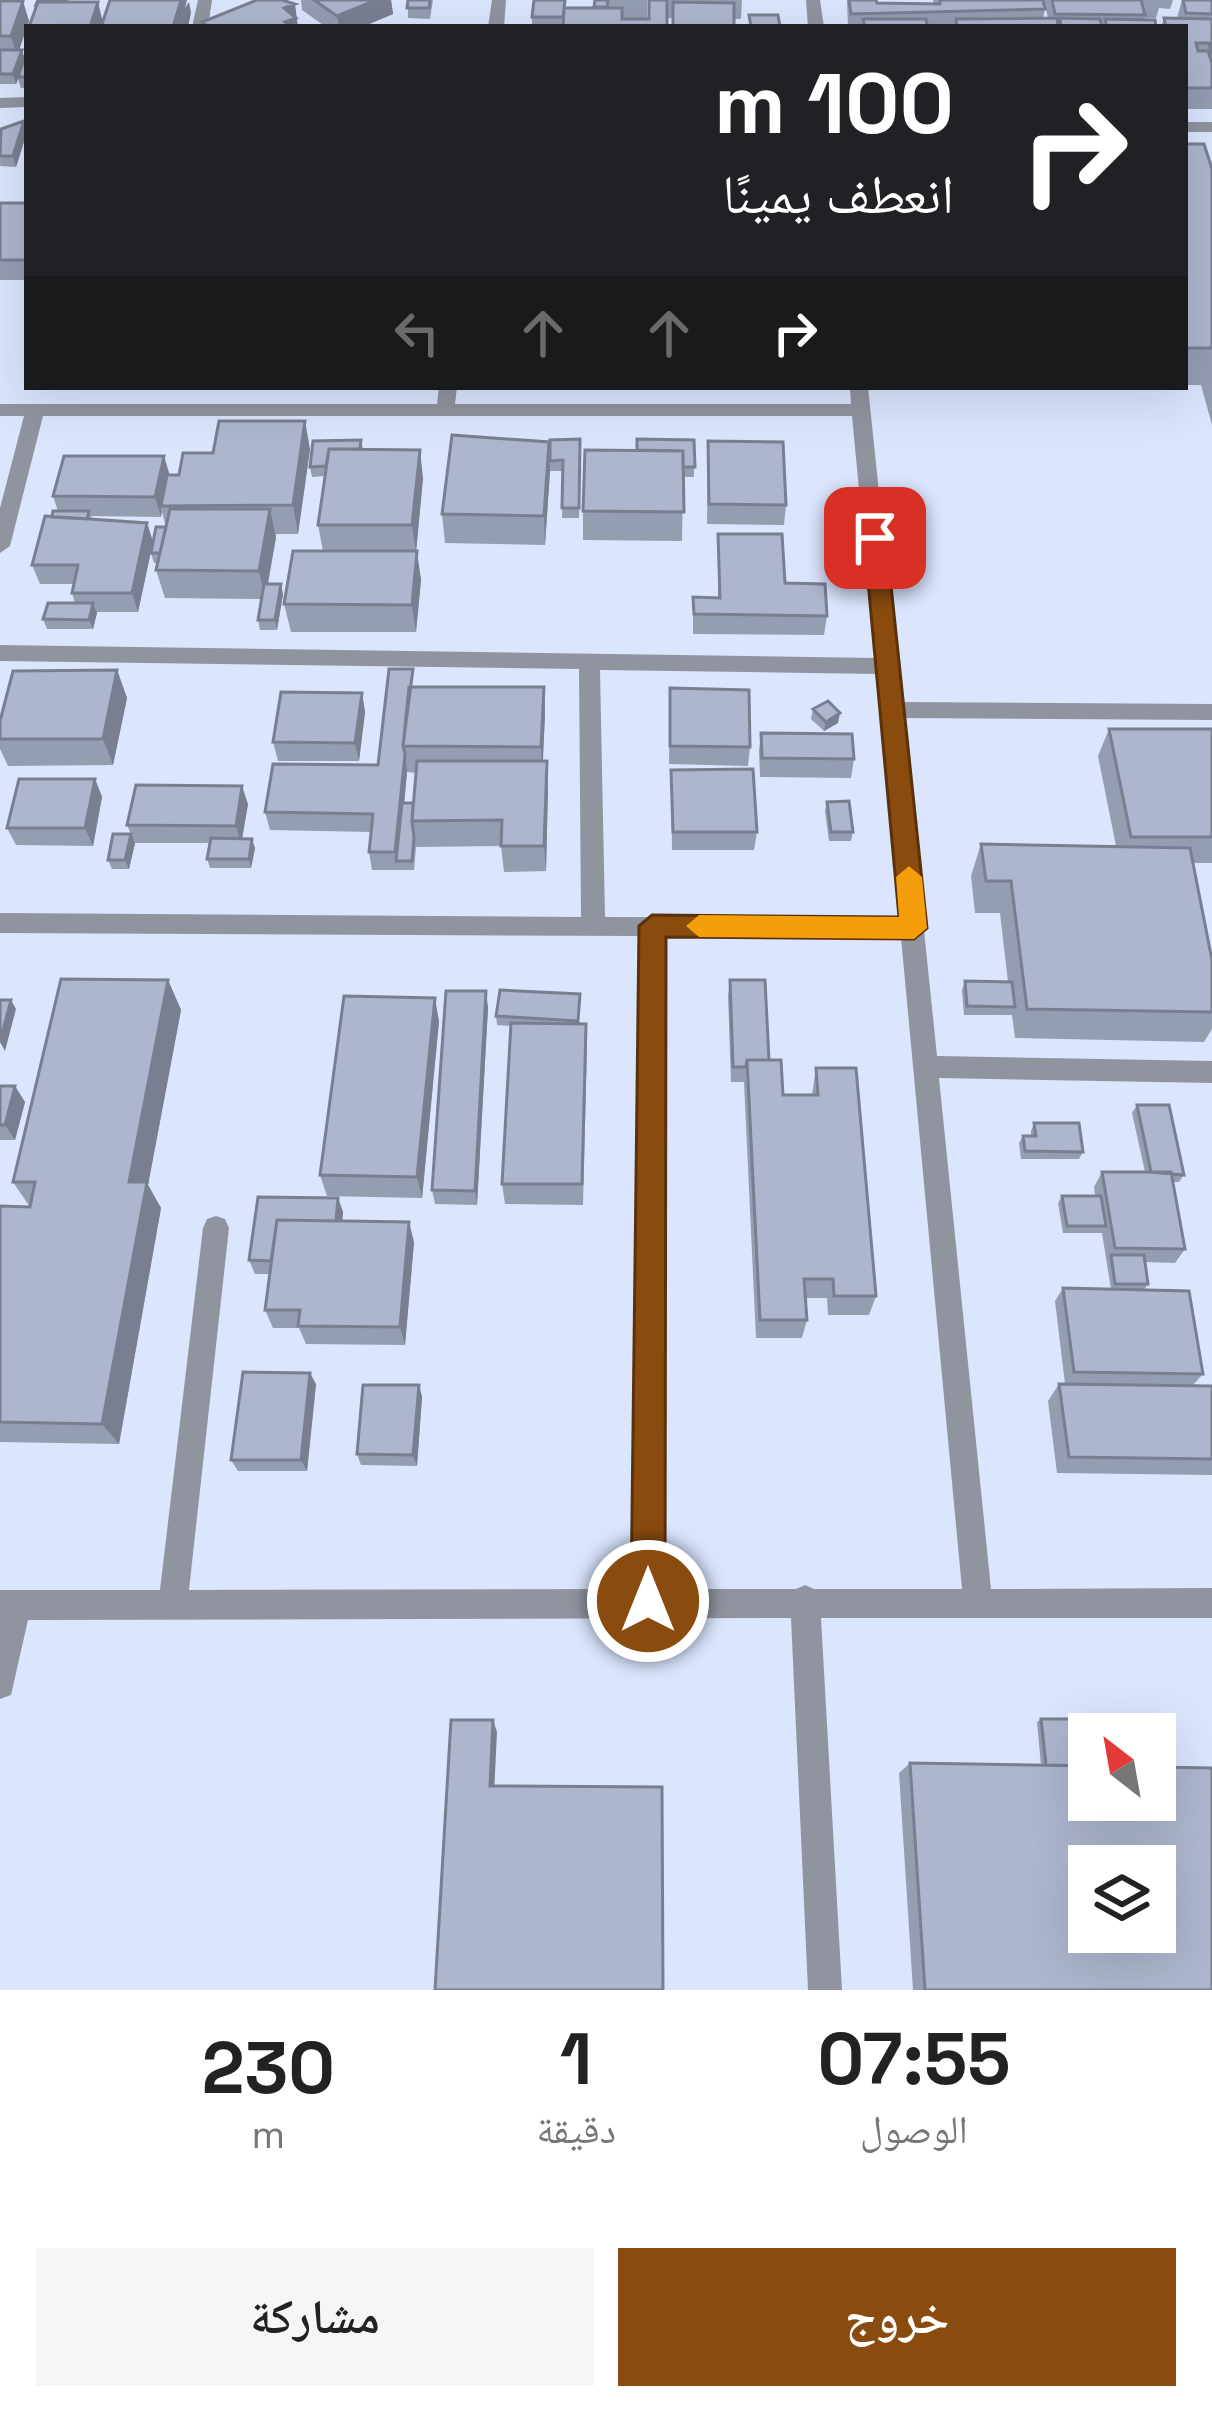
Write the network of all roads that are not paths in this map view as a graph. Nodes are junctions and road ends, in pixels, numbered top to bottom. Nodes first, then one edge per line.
1 (153, 390) edge
2 (448, 390) edge
3 (859, 390) edge
4 (0, 410) edge
5 (35, 410) junction
6 (862, 410) junction
7 (149, 411) junction
8 (445, 412) junction
9 (0, 546) edge
10 (0, 653) edge
11 (589, 662) junction
12 (888, 666) junction
13 (892, 710) junction
14 (1212, 712) edge
15 (0, 923) edge
16 (593, 925) junction
17 (652, 926) junction
18 (914, 928) junction
19 (927, 1067) junction
20 (1212, 1072) edge
21 (216, 1228) dead end
22 (805, 1600) junction
23 (978, 1600) junction
24 (648, 1601) junction
25 (173, 1604) junction
26 (1212, 1604) edge
27 (8, 1605) edge
28 (0, 1684) edge
29 (825, 1990) edge

1 - 7 street
2 - 8 street
3 - 6 street
4 - 5 street
5 - 7 street
5 - 9 street
6 - 8 street
6 - 12 street
7 - 8 street
10 - 11 street
11 - 12 street
11 - 16 street
12 - 13 street
13 - 14 street
13 - 18 street
15 - 16 street
16 - 17 street
17 - 18 street
17 - 24 street
18 - 19 street
19 - 20 street
19 - 23 street
21 - 25 street
22 - 23 street
22 - 24 street
22 - 29 street
23 - 26 street
24 - 25 street
25 - 27 street
27 - 28 street

